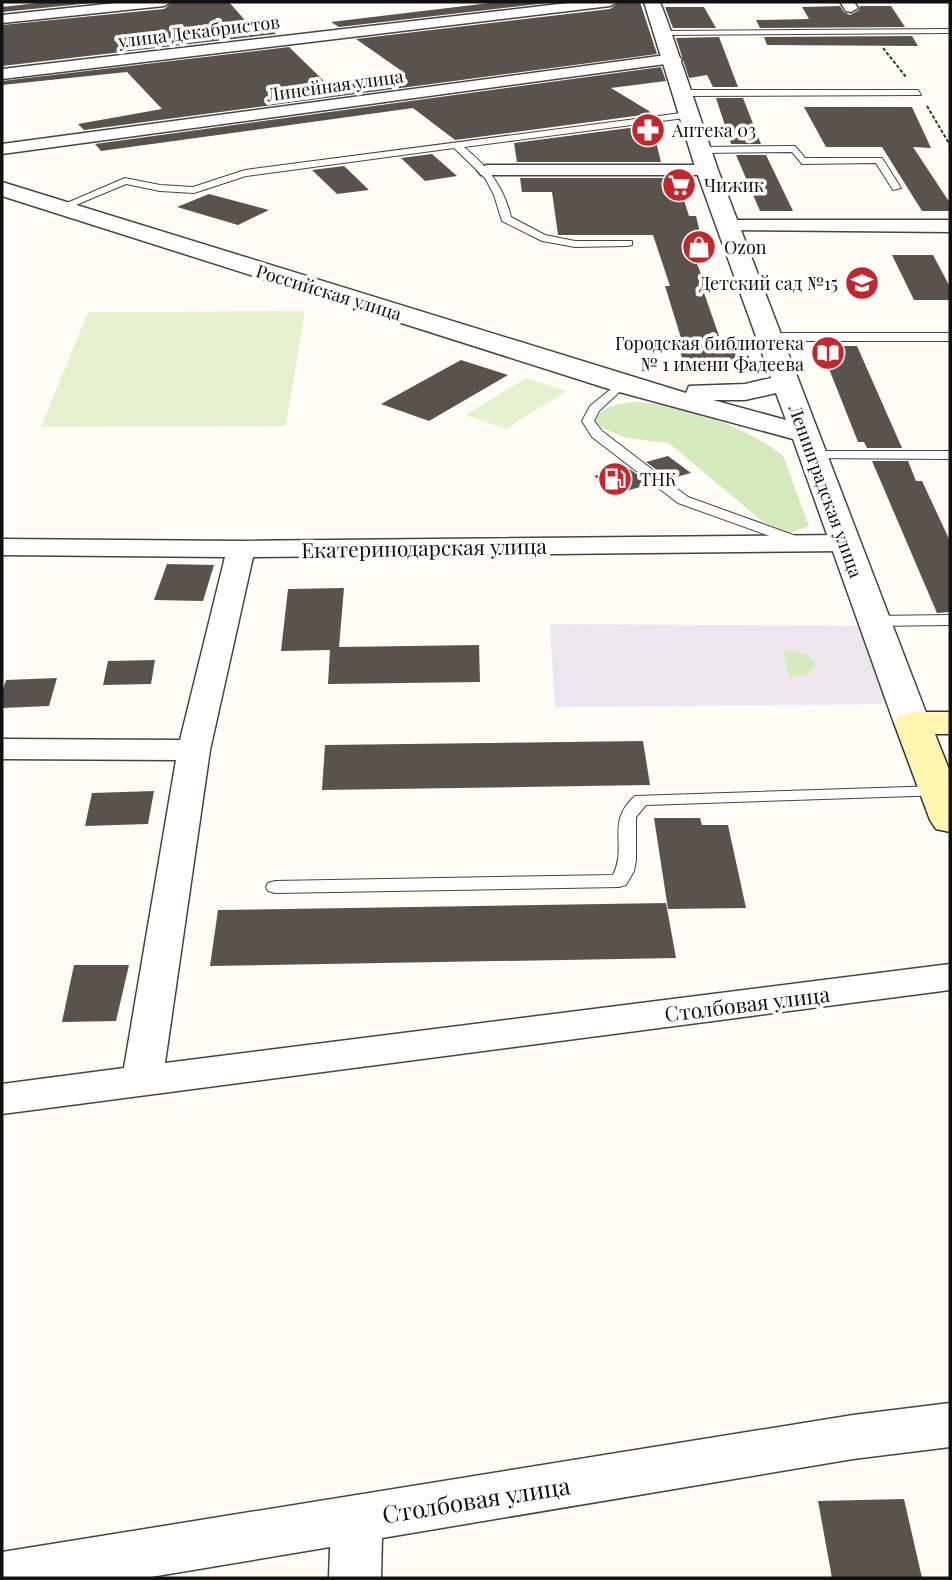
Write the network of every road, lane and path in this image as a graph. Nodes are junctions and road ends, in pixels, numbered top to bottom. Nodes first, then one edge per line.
1 (164, 2) edge
2 (610, 2) edge
3 (652, 2) edge
4 (2, 19) edge
5 (950, 32) edge
6 (664, 33) junction
7 (674, 59) junction
8 (2, 74) edge
9 (682, 93) junction
10 (919, 93) joint
11 (689, 116) junction
12 (456, 145) junction
13 (950, 145) edge
14 (2, 149) edge
15 (704, 160) junction
16 (487, 171) junction
17 (2, 188) edge
18 (896, 188) dead end
19 (60, 208) junction
20 (729, 226) junction
21 (950, 226) edge
22 (628, 243) dead end
23 (770, 337) junction
24 (950, 337) edge
25 (787, 383) junction
26 (622, 384) junction
27 (656, 393) junction
28 (809, 444) junction
29 (950, 455) edge
30 (845, 543) junction
31 (806, 544) junction
32 (2, 547) edge
33 (240, 549) junction
34 (950, 620) edge
35 (874, 621) junction
36 (912, 723) junction
37 (950, 723) edge
38 (2, 749) edge
39 (194, 750) junction
40 (944, 806) edge
41 (275, 887) dead end
42 (950, 977) edge
43 (142, 1082) junction
44 (2, 1099) edge
45 (950, 1425) edge
46 (357, 1518) junction
47 (2, 1577) edge
48 (355, 1578) edge

1 - 4 street
2 - 8 street, улица Декабристов
3 - 6 street, Ленинградская улица
5 - 6 lane
6 - 7 street, Ленинградская улица
7 - 9 street, Ленинградская улица
7 - 14 street, Линейная улица
9 - 10 lane
9 - 11 street, Ленинградская улица
10 - 13 path
11 - 12 lane
11 - 15 street, Ленинградская улица
12 - 16 lane
12 - 19 lane
15 - 16 street
15 - 18 lane
15 - 20 street, Ленинградская улица
16 - 22 lane
17 - 19 street, Российская улица
19 - 26 street, Российская улица
20 - 21 street
20 - 23 street, Ленинградская улица
23 - 24 lane
23 - 25 street, Ленинградская улица
25 - 27 street, Российская улица
25 - 28 street, Ленинградская улица
26 - 27 street, Российская улица
26 - 31 lane
27 - 28 street, Российская улица
28 - 29 lane
28 - 30 street, Ленинградская улица
30 - 31 street, Екатеринодарская улица
30 - 35 street, Ленинградская улица
31 - 33 street, Екатеринодарская улица
32 - 33 street, Екатеринодарская улица
33 - 39 street
34 - 35 lane
35 - 36 street, Ленинградская улица
36 - 37 main road
36 - 40 main road, Ленинградская улица
38 - 39 street
39 - 43 street
40 - 41 lane
42 - 43 street, Столбовая улица
43 - 44 street, Столбовая улица
45 - 46 street, Столбовая улица
46 - 47 street, Столбовая улица
46 - 48 street

